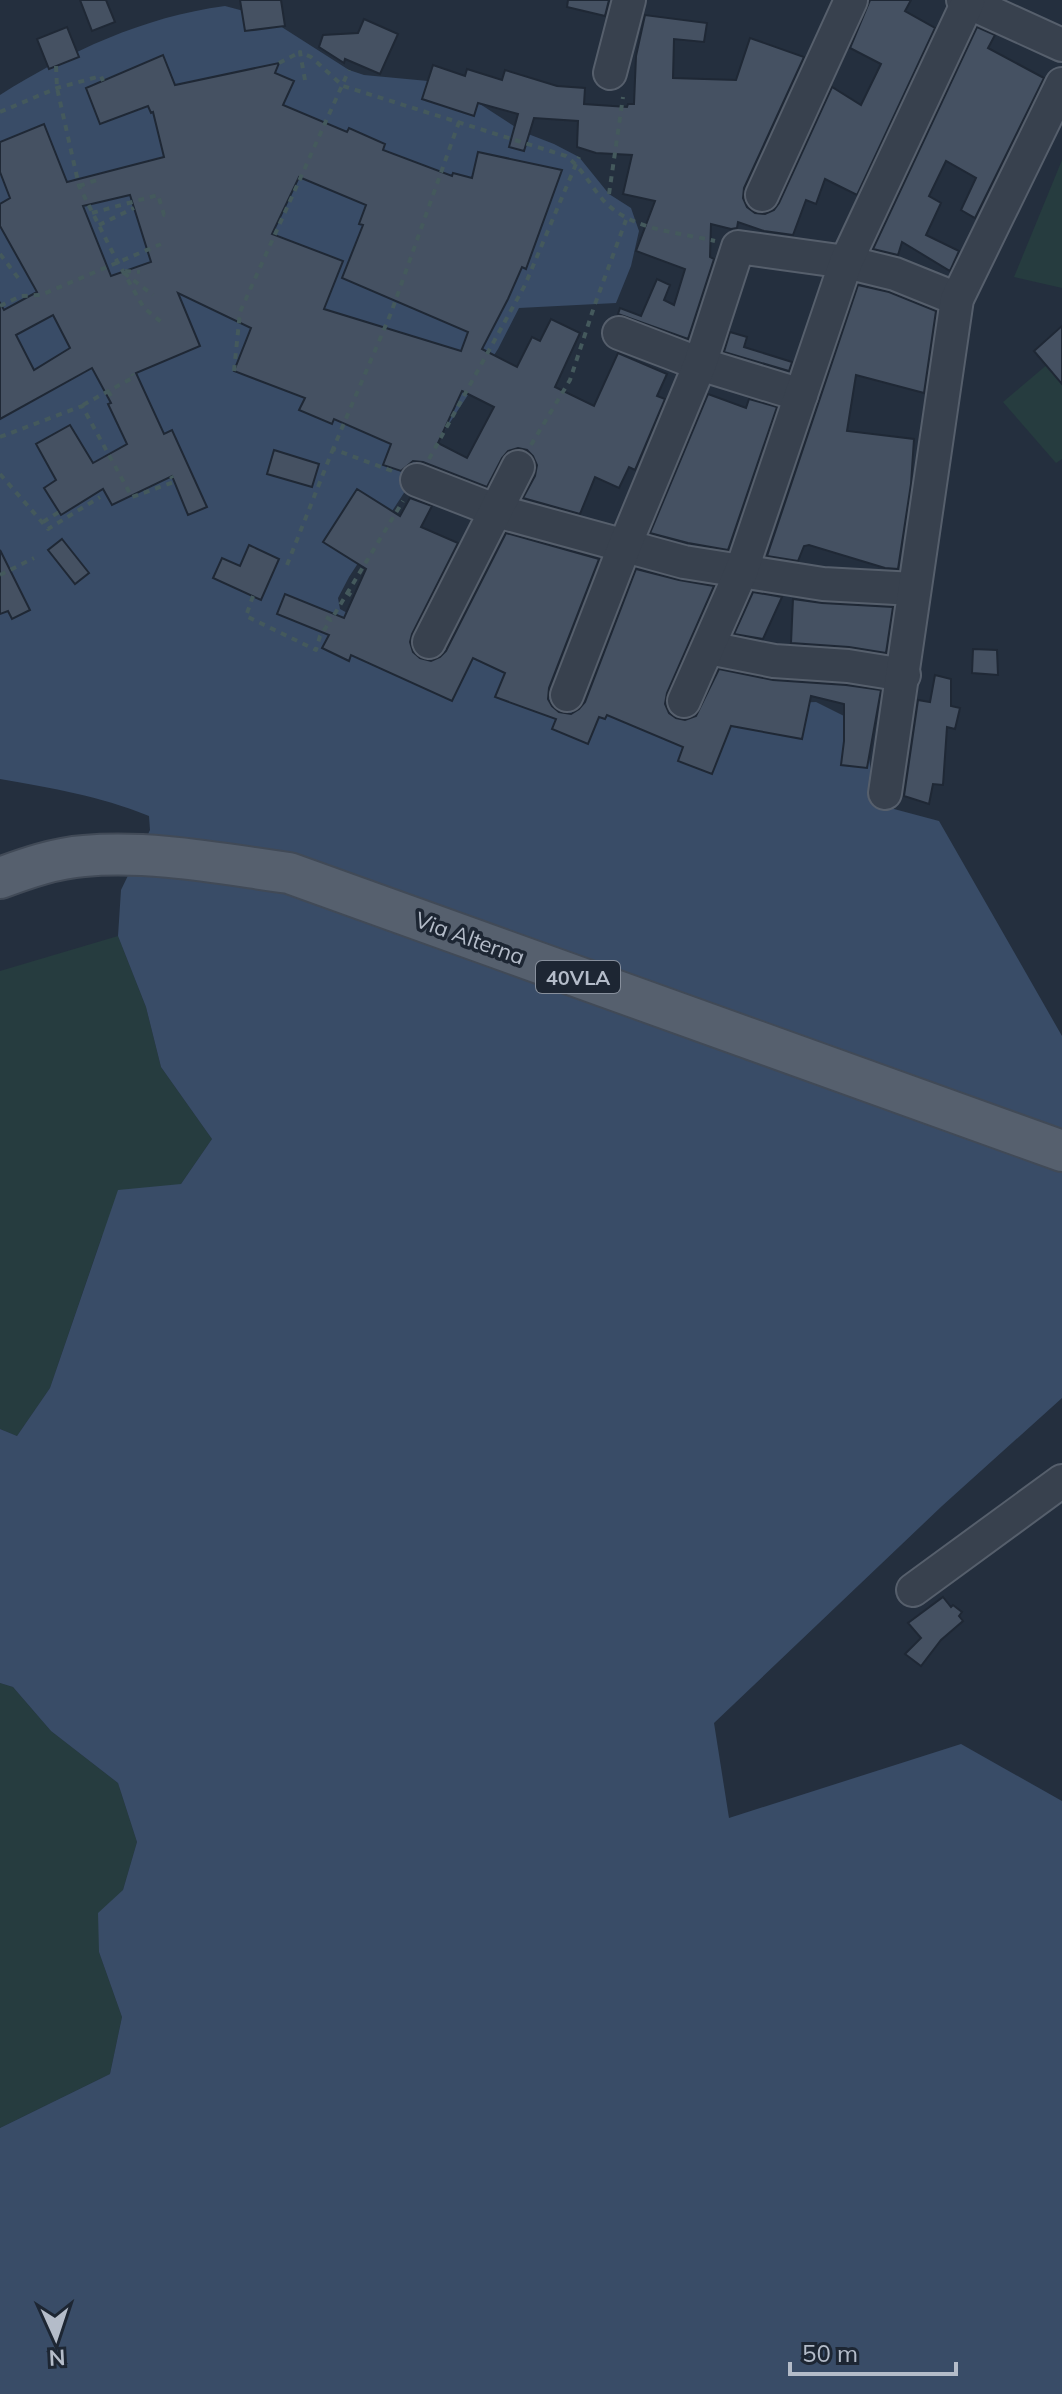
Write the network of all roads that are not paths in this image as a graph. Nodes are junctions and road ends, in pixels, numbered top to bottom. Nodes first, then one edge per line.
1 (629, 0) edge
2 (851, 0) edge
3 (973, 2) edge
4 (1062, 45) edge
5 (610, 73) road end
6 (1062, 84) edge
7 (762, 195) dead end
8 (846, 262) junction
9 (957, 299) junction
10 (619, 333) dead end
11 (700, 364) junction
12 (801, 395) junction
13 (518, 467) road end
14 (417, 480) road end
15 (497, 511) junction
16 (625, 545) junction
17 (741, 572) junction
18 (914, 589) junction
19 (429, 642) dead end
20 (709, 648) junction
21 (904, 675) junction
22 (567, 695) dead end
23 (684, 701) dead end
24 (885, 793) dead end
25 (0, 878) edge
26 (1062, 1151) edge
27 (1062, 1481) edge
28 (913, 1590) dead end

1 - 5 street
2 - 7 street
3 - 4 street
3 - 8 street
6 - 9 street
8 - 9 street
8 - 11 street
8 - 12 street
9 - 18 street
10 - 11 street
11 - 12 street
11 - 16 street
12 - 17 street
13 - 15 street
14 - 15 street
15 - 16 street
15 - 19 street
16 - 17 street
16 - 22 street
17 - 18 street
17 - 20 street
18 - 21 street
20 - 21 street
20 - 23 street
21 - 24 street
25 - 26 main road, Via Alterna / 40VLA
27 - 28 street

